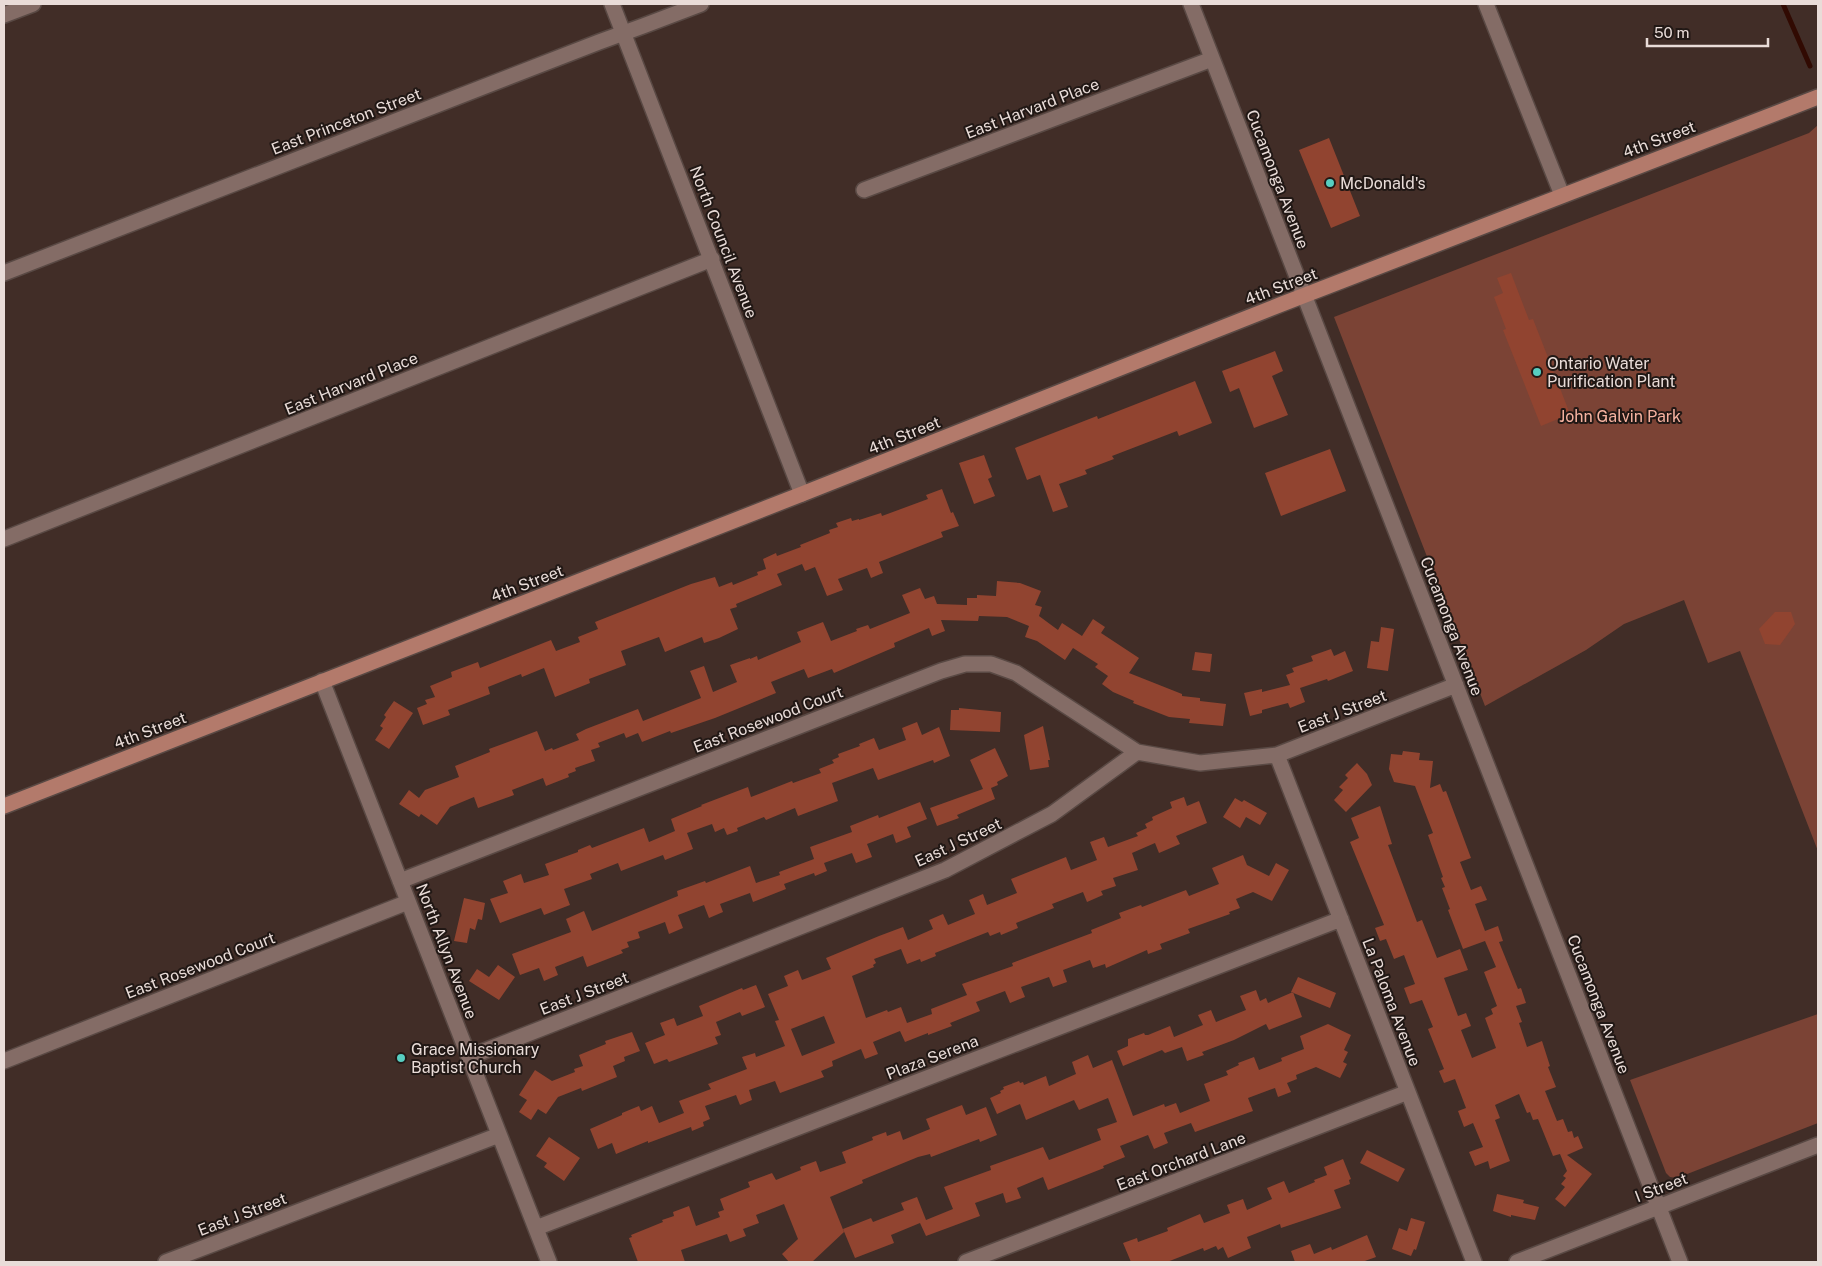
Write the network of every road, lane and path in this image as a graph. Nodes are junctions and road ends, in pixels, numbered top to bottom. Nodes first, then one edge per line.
1 (33, 4) edge
2 (612, 4) edge
3 (701, 4) edge
4 (1191, 4) edge
5 (1486, 4) edge
6 (4, 15) edge
7 (623, 34) junction
8 (1212, 59) junction
9 (1814, 99) edge
10 (864, 190) dead end
11 (1562, 195) junction
12 (712, 259) junction
13 (4, 273) edge
14 (1304, 296) junction
15 (802, 494) junction
16 (4, 539) edge
17 (322, 681) junction
18 (1456, 685) junction
19 (1137, 752) junction
20 (1277, 755) junction
21 (4, 806) edge
22 (400, 881) junction
23 (408, 902) junction
24 (1341, 919) junction
25 (469, 1057) junction
26 (4, 1061) edge
27 (1408, 1092) junction
28 (499, 1135) junction
29 (1818, 1145) edge
30 (1658, 1207) junction
31 (536, 1228) junction
32 (166, 1262) edge
33 (549, 1262) edge
34 (966, 1262) edge
35 (1474, 1262) edge
36 (1517, 1262) edge
37 (1680, 1262) edge

1 - 6 street
2 - 7 street, North Council Avenue
3 - 7 street, East Princeton Street
4 - 8 street, Cucamonga Avenue
5 - 11 street
7 - 12 street, North Council Avenue
7 - 13 street, East Princeton Street
8 - 10 street, East Harvard Place
8 - 14 street, Cucamonga Avenue
9 - 11 main road, 4th Street
11 - 14 main road, 4th Street
12 - 15 street, North Council Avenue
12 - 16 street, East Harvard Place
14 - 15 main road, 4th Street
14 - 18 street, Cucamonga Avenue
15 - 17 main road, 4th Street
17 - 21 main road, 4th Street
17 - 22 street, North Allyn Avenue
18 - 20 street, East J Street
18 - 30 street, Cucamonga Avenue
19 - 20 street, East J Street
19 - 22 street, East Rosewood Court
19 - 25 street, East J Street
20 - 24 street, La Paloma Avenue
22 - 23 street, North Allyn Avenue
23 - 25 street, North Allyn Avenue
23 - 26 street, East Rosewood Court
24 - 27 street, La Paloma Avenue
24 - 31 street, Plaza Serena
25 - 28 street, North Allyn Avenue
27 - 34 street, East Orchard Lane
27 - 35 street, La Paloma Avenue
28 - 31 street, North Allyn Avenue
28 - 32 street, East J Street
29 - 30 street, I Street
30 - 36 street, I Street
30 - 37 street, Cucamonga Avenue
31 - 33 street, North Allyn Avenue

